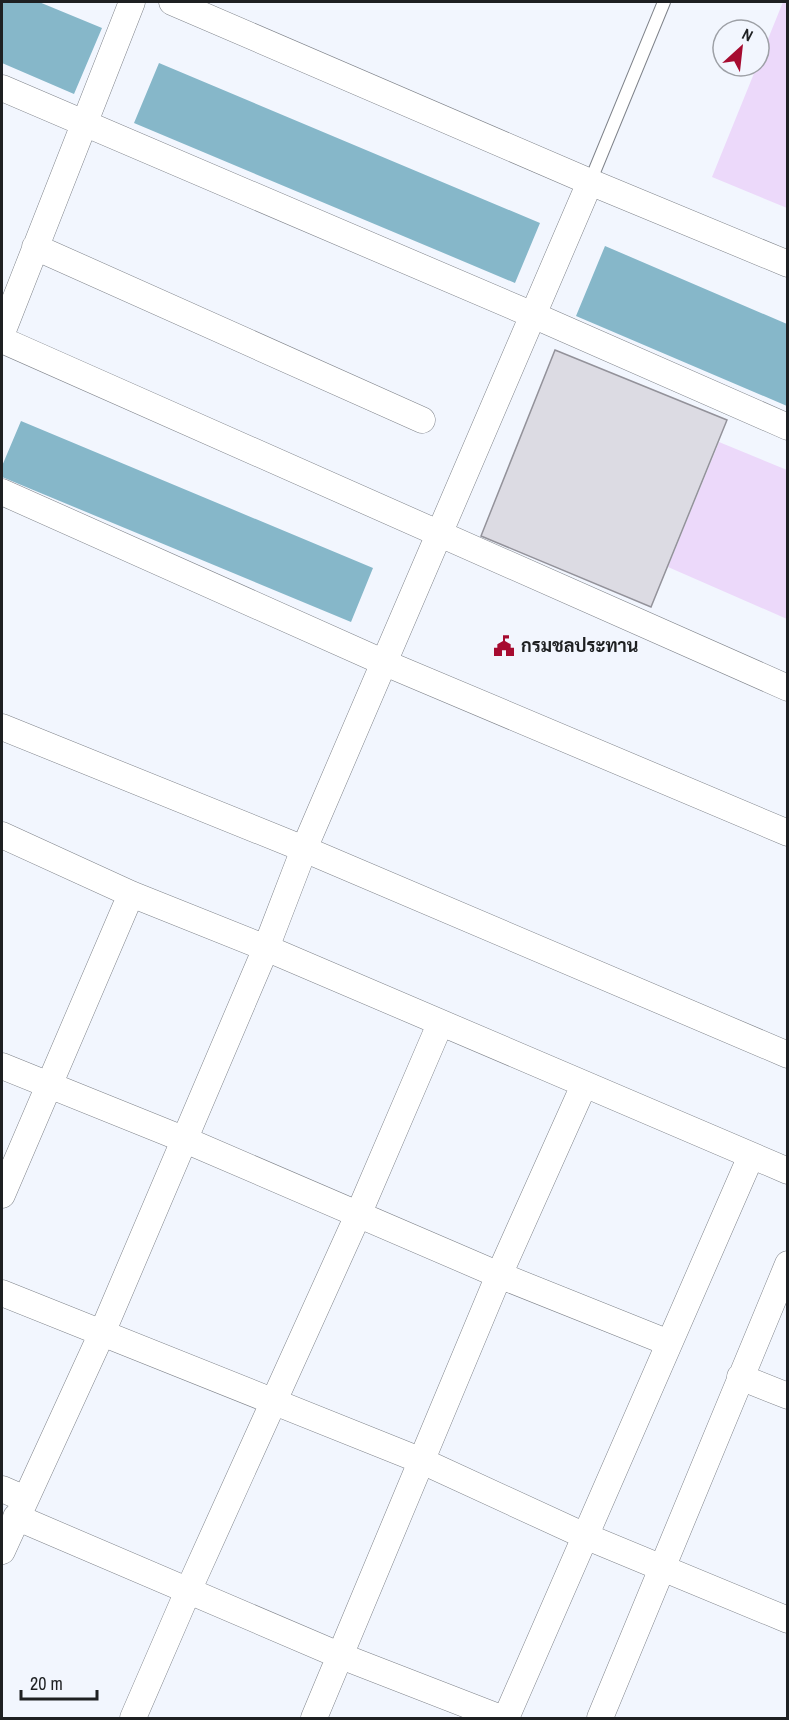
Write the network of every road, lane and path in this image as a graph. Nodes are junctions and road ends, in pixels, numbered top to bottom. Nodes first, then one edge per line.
1 (132, 2) edge
2 (172, 2) edge
3 (664, 2) edge
4 (2, 88) edge
5 (84, 122) junction
6 (590, 182) junction
7 (35, 247) junction
8 (788, 264) edge
9 (533, 315) junction
10 (2, 333) edge
11 (2, 340) edge
12 (422, 420) dead end
13 (788, 427) edge
14 (2, 492) edge
15 (439, 534) junction
16 (386, 663) junction
17 (788, 688) edge
18 (2, 727) edge
19 (788, 833) edge
20 (2, 837) edge
21 (304, 849) junction
22 (131, 894) junction
23 (266, 948) junction
24 (440, 1024) junction
25 (788, 1055) edge
26 (2, 1066) edge
27 (50, 1084) junction
28 (584, 1085) junction
29 (183, 1139) junction
30 (751, 1156) junction
31 (788, 1171) edge
32 (2, 1195) edge
33 (358, 1215) junction
34 (788, 1264) edge
35 (499, 1275) junction
36 (2, 1293) edge
37 (102, 1333) junction
38 (669, 1343) junction
39 (741, 1377) junction
40 (788, 1396) edge
41 (274, 1401) junction
42 (422, 1461) junction
43 (2, 1489) edge
44 (20, 1508) junction
45 (585, 1536) junction
46 (2, 1551) edge
47 (662, 1569) junction
48 (188, 1591) junction
49 (788, 1620) edge
50 (341, 1656) junction
51 (133, 1719) edge
52 (314, 1719) edge
53 (501, 1719) edge
54 (506, 1719) edge
55 (600, 1719) edge

1 - 5 street
2 - 6 street
3 - 6 lane
4 - 5 street
5 - 7 street
5 - 9 street
6 - 8 street
6 - 9 street
7 - 10 street
7 - 12 street
9 - 13 street
9 - 15 street
11 - 15 street
14 - 16 street
15 - 16 street
15 - 17 street
16 - 19 street
16 - 21 street
18 - 21 street
20 - 22 street
21 - 23 street
21 - 25 street
22 - 23 street
22 - 27 street
23 - 24 street
23 - 29 street
24 - 28 street
24 - 33 street
26 - 27 street
27 - 29 street
27 - 32 street
28 - 30 street
28 - 35 street
29 - 33 street
29 - 37 street
30 - 31 street
30 - 38 street
33 - 35 street
33 - 41 street
34 - 39 street
35 - 38 street
35 - 42 street
36 - 37 street
37 - 41 street
37 - 44 street
38 - 45 street
39 - 40 street
39 - 47 street
41 - 42 street
41 - 48 street
42 - 45 street
42 - 50 street
43 - 44 street
44 - 46 street
44 - 48 street
45 - 47 street
45 - 54 street
47 - 49 street
47 - 55 street
48 - 50 street
48 - 51 street
50 - 52 street
50 - 53 street

